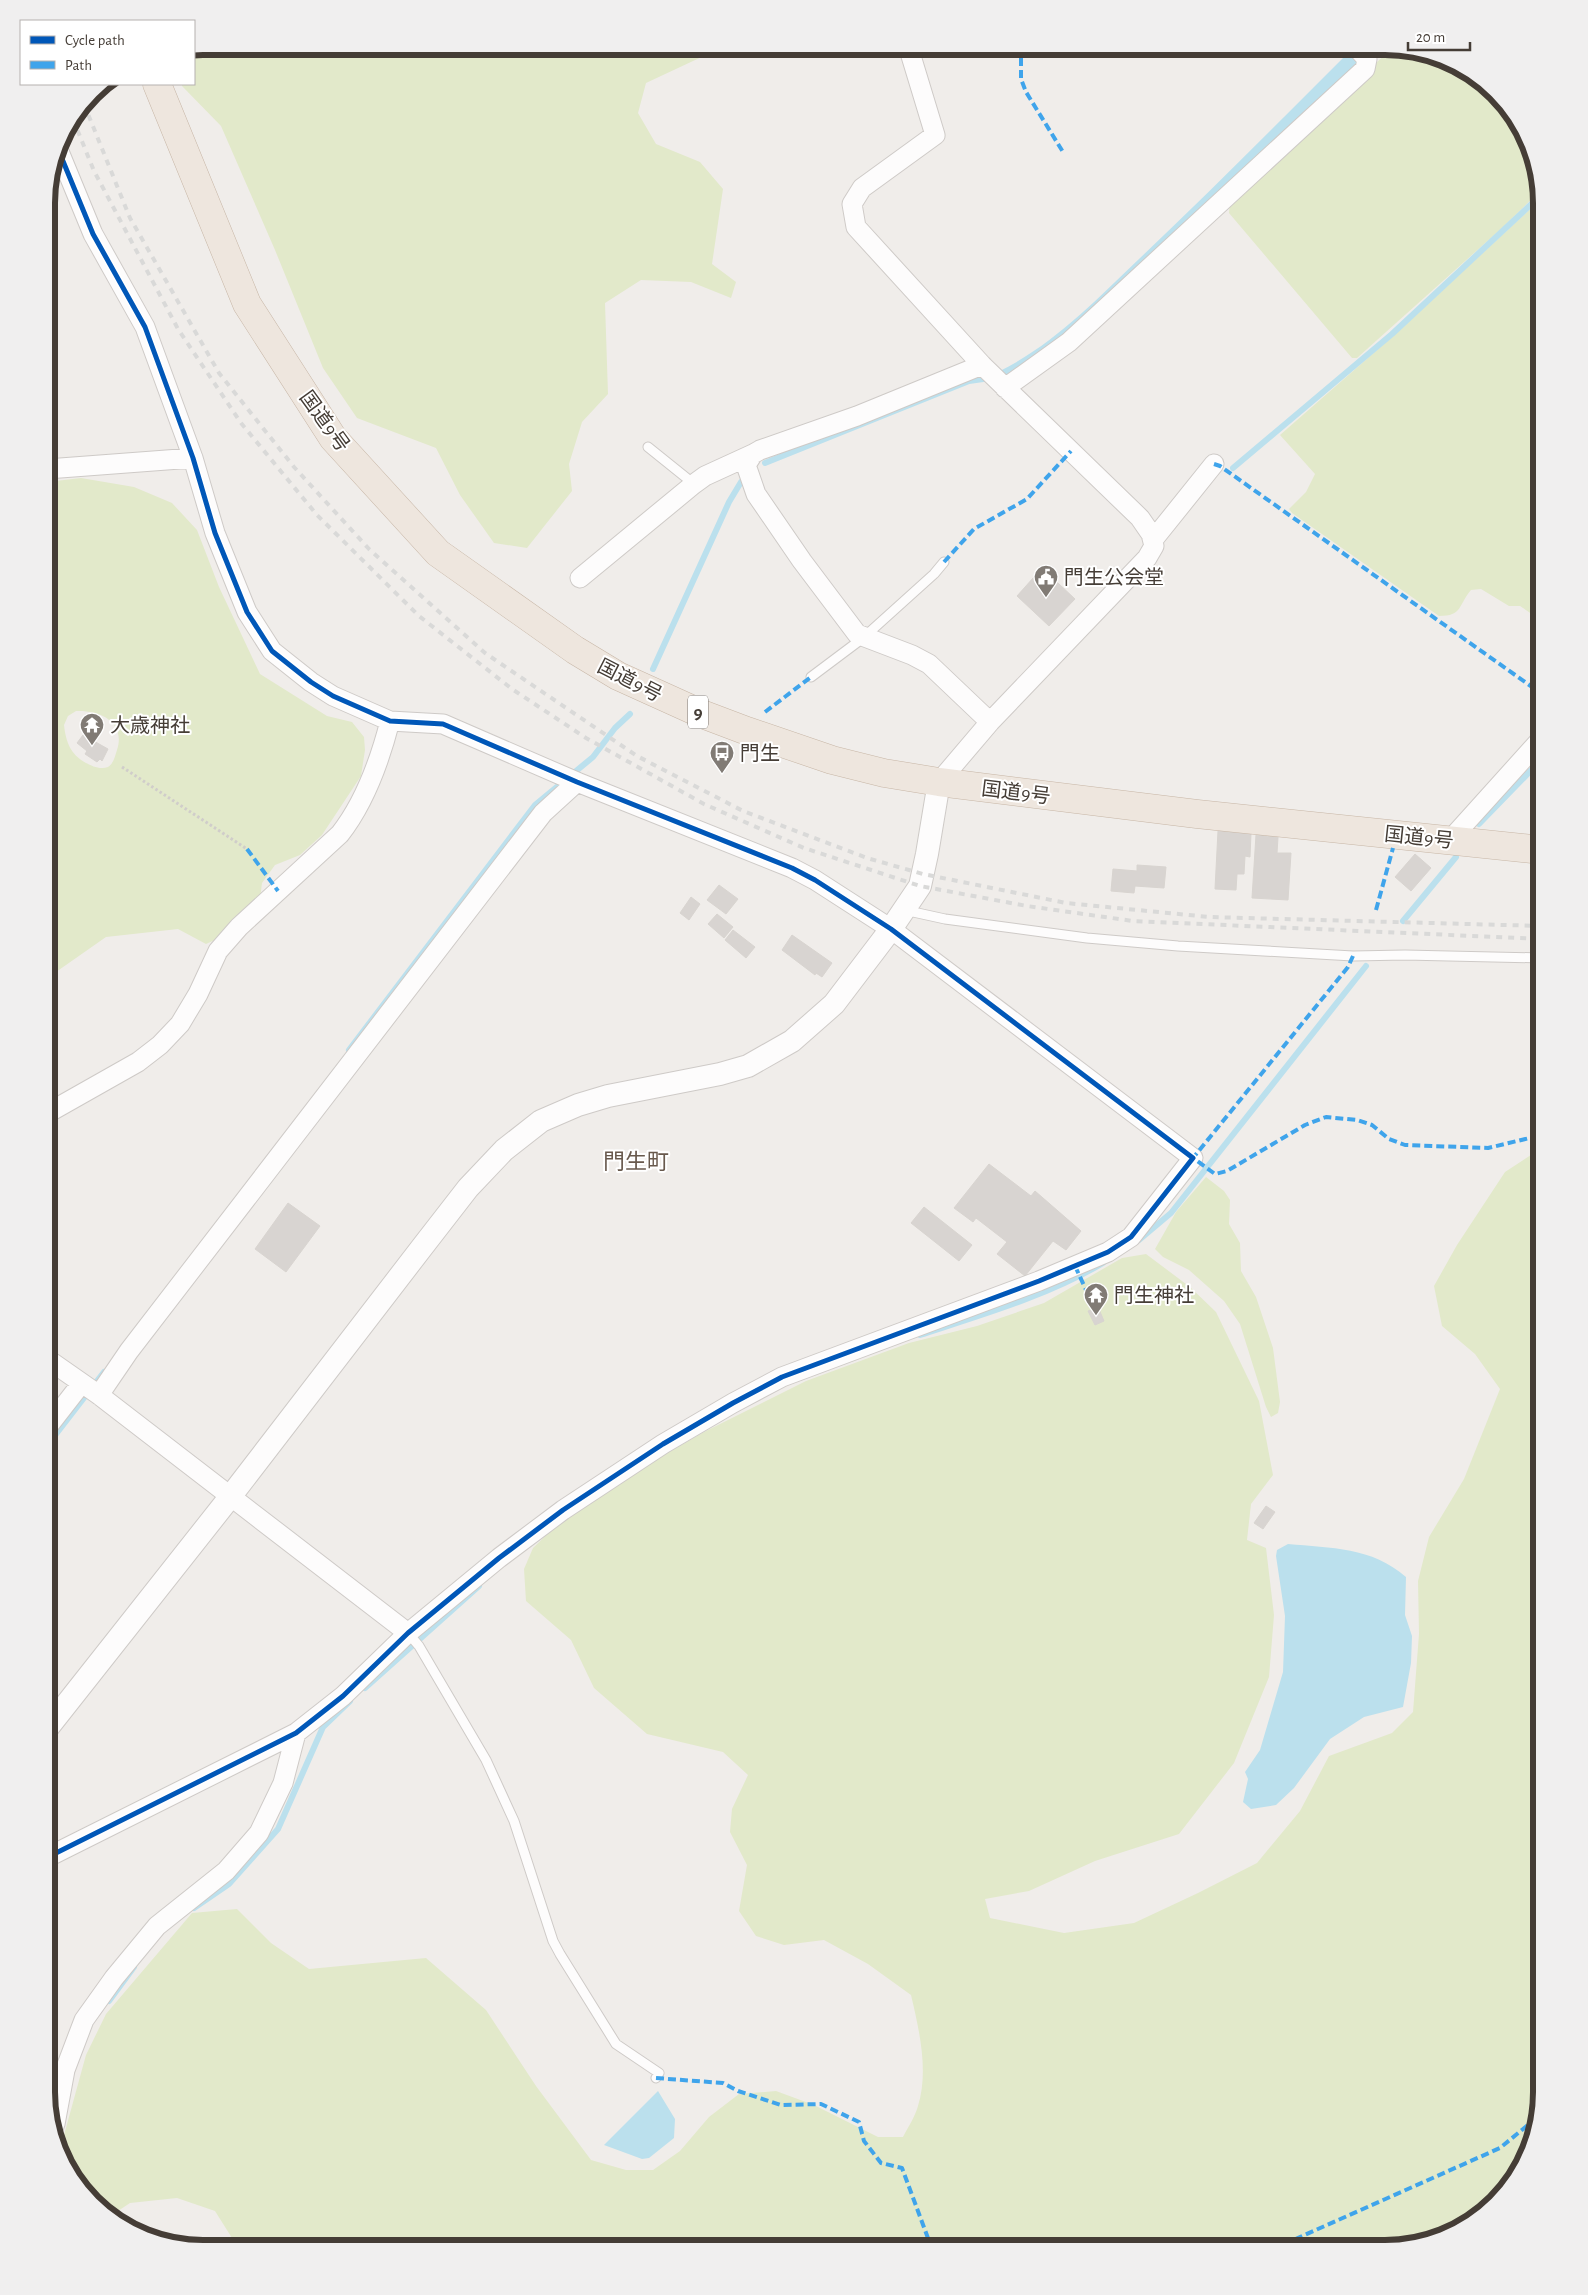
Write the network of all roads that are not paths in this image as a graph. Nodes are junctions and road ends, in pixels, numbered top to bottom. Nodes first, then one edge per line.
1 (911, 55) edge
2 (1364, 55) edge
3 (156, 85) edge
4 (62, 159) edge
5 (995, 377) junction
6 (648, 448) dead end
7 (753, 454) junction
8 (193, 458) junction
9 (1214, 464) dead end
10 (55, 469) edge
11 (694, 484) junction
12 (1153, 540) junction
13 (944, 562) dead end
14 (580, 578) dead end
15 (863, 638) junction
16 (811, 678) dead end
17 (390, 721) junction
18 (990, 722) junction
19 (1533, 748) edge
20 (568, 778) junction
21 (939, 782) junction
22 (1450, 840) junction
23 (1533, 849) edge
24 (904, 910) junction
25 (891, 929) junction
26 (1533, 958) edge
27 (55, 1109) edge
28 (55, 1365) edge
29 (81, 1384) junction
30 (98, 1395) junction
31 (55, 1418) edge
32 (230, 1497) junction
33 (413, 1639) junction
34 (55, 1719) edge
35 (296, 1733) junction
36 (55, 1854) edge
37 (656, 2078) dead end
38 (57, 2115) edge

1 - 5 street
2 - 5 street
3 - 21 highway, 国道9号 / 9
4 - 8 street
5 - 7 street
5 - 12 street
6 - 11 lane
7 - 11 street
7 - 15 street
8 - 10 street
8 - 17 street
9 - 12 street
11 - 14 street
12 - 18 street
13 - 15 lane
15 - 16 lane
15 - 18 street
17 - 20 street
17 - 27 street
18 - 21 street
19 - 22 street
20 - 25 street
20 - 30 street
21 - 22 highway, 国道9号 / 9
21 - 24 street
22 - 23 highway, 国道9号 / 9
24 - 25 street
24 - 26 lane
25 - 32 street
25 - 33 street
28 - 29 street
29 - 30 street
29 - 31 street
30 - 32 street
32 - 33 street
32 - 34 street
33 - 35 street
33 - 37 lane
35 - 36 street
35 - 38 street

